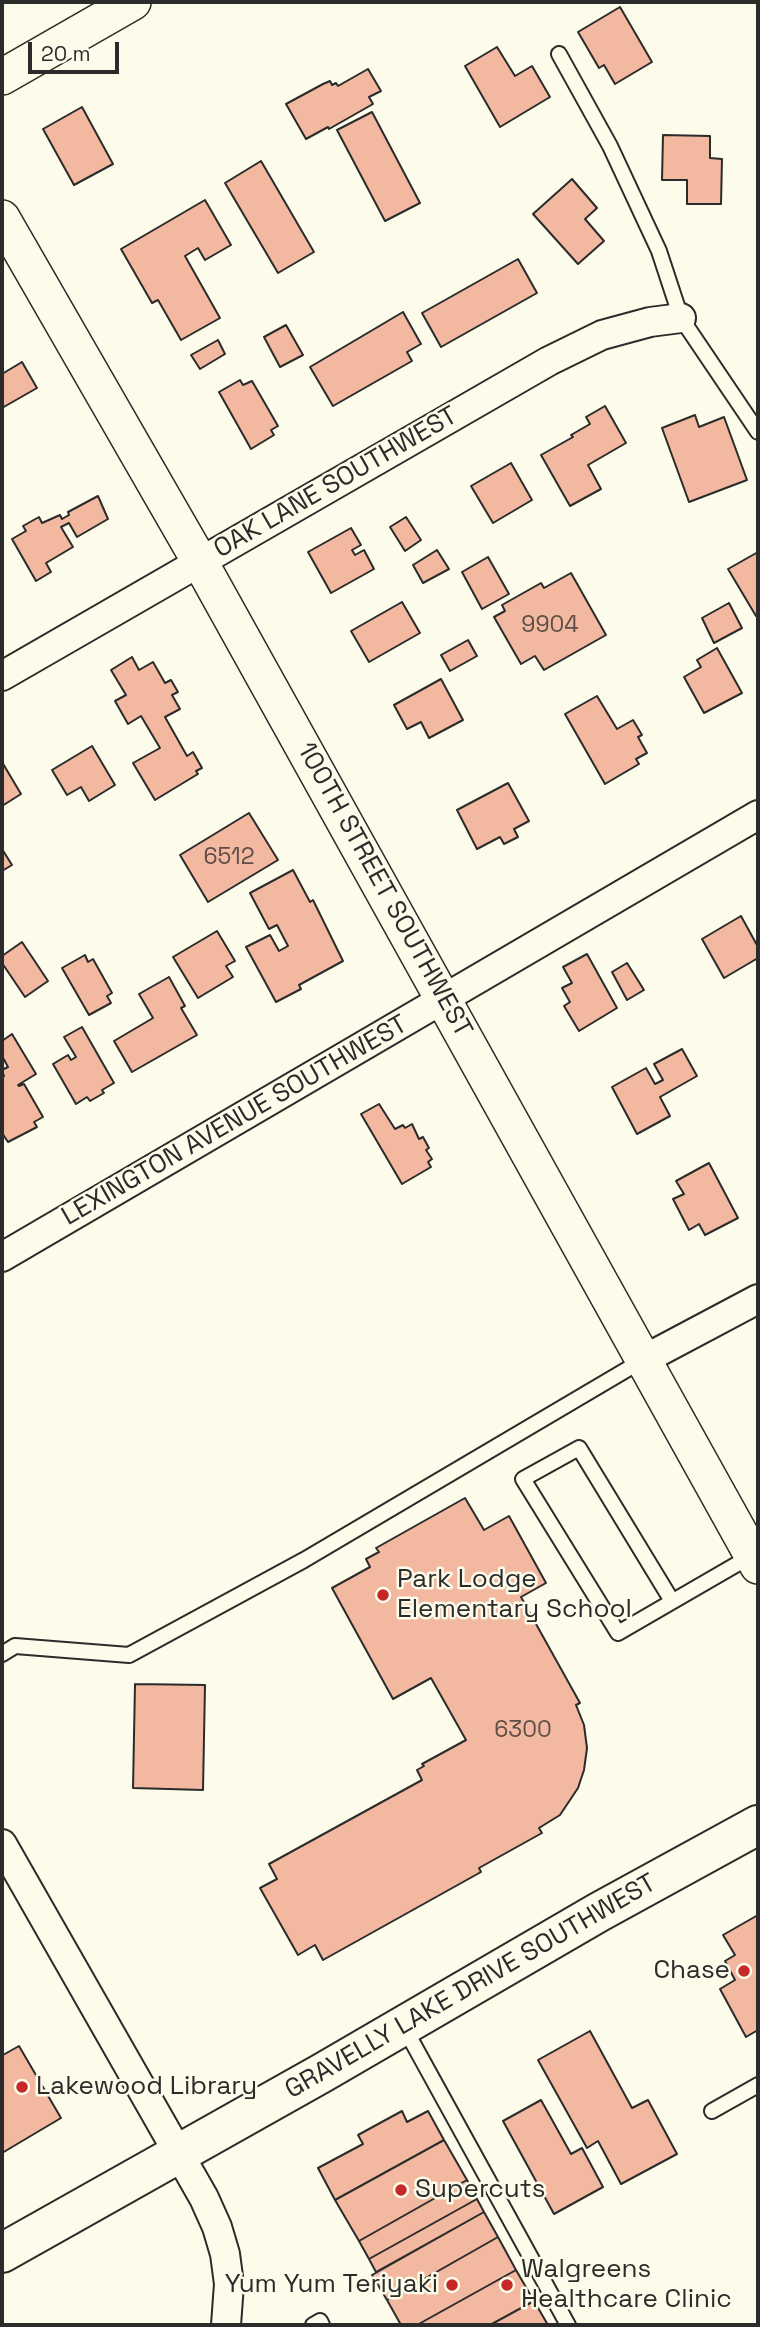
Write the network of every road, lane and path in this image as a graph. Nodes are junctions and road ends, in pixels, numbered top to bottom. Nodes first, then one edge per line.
1 (133, 2) edge
2 (559, 54) dead end
3 (2, 77) edge
4 (2, 218) edge
5 (681, 318) junction
6 (758, 432) edge
7 (200, 562) junction
8 (2, 676) edge
9 (758, 816) edge
10 (444, 999) junction
11 (2, 1257) edge
12 (758, 1299) edge
13 (643, 1360) junction
14 (755, 1561) edge
15 (672, 1601) junction
16 (2, 1654) edge
17 (758, 1825) edge
18 (2, 1844) edge
19 (403, 2026) junction
20 (758, 2085) edge
21 (712, 2112) dead end
22 (179, 2152) junction
23 (2, 2253) edge
24 (226, 2325) edge
25 (313, 2325) edge
26 (322, 2325) edge
27 (568, 2325) edge

1 - 3 street
2 - 5 lane
4 - 7 street, 100TH STREET SOUTHWEST
5 - 6 lane
5 - 7 street, OAK LANE SOUTHWEST
7 - 8 street, OAK LANE SOUTHWEST
7 - 10 street, 100TH STREET SOUTHWEST
9 - 10 street, LEXINGTON AVENUE SOUTHWEST
10 - 11 street, LEXINGTON AVENUE SOUTHWEST
10 - 13 street, 100TH STREET SOUTHWEST
12 - 13 street
13 - 14 street, 100TH STREET SOUTHWEST
13 - 16 lane
14 - 15 lane
15 - 15 lane
17 - 19 main road, GRAVELLY LAKE DRIVE SOUTHWEST
18 - 22 street
19 - 22 main road, GRAVELLY LAKE DRIVE SOUTHWEST
19 - 27 lane
20 - 21 lane
22 - 23 main road, GRAVELLY LAKE DRIVE SOUTHWEST
22 - 24 street
25 - 26 lane

